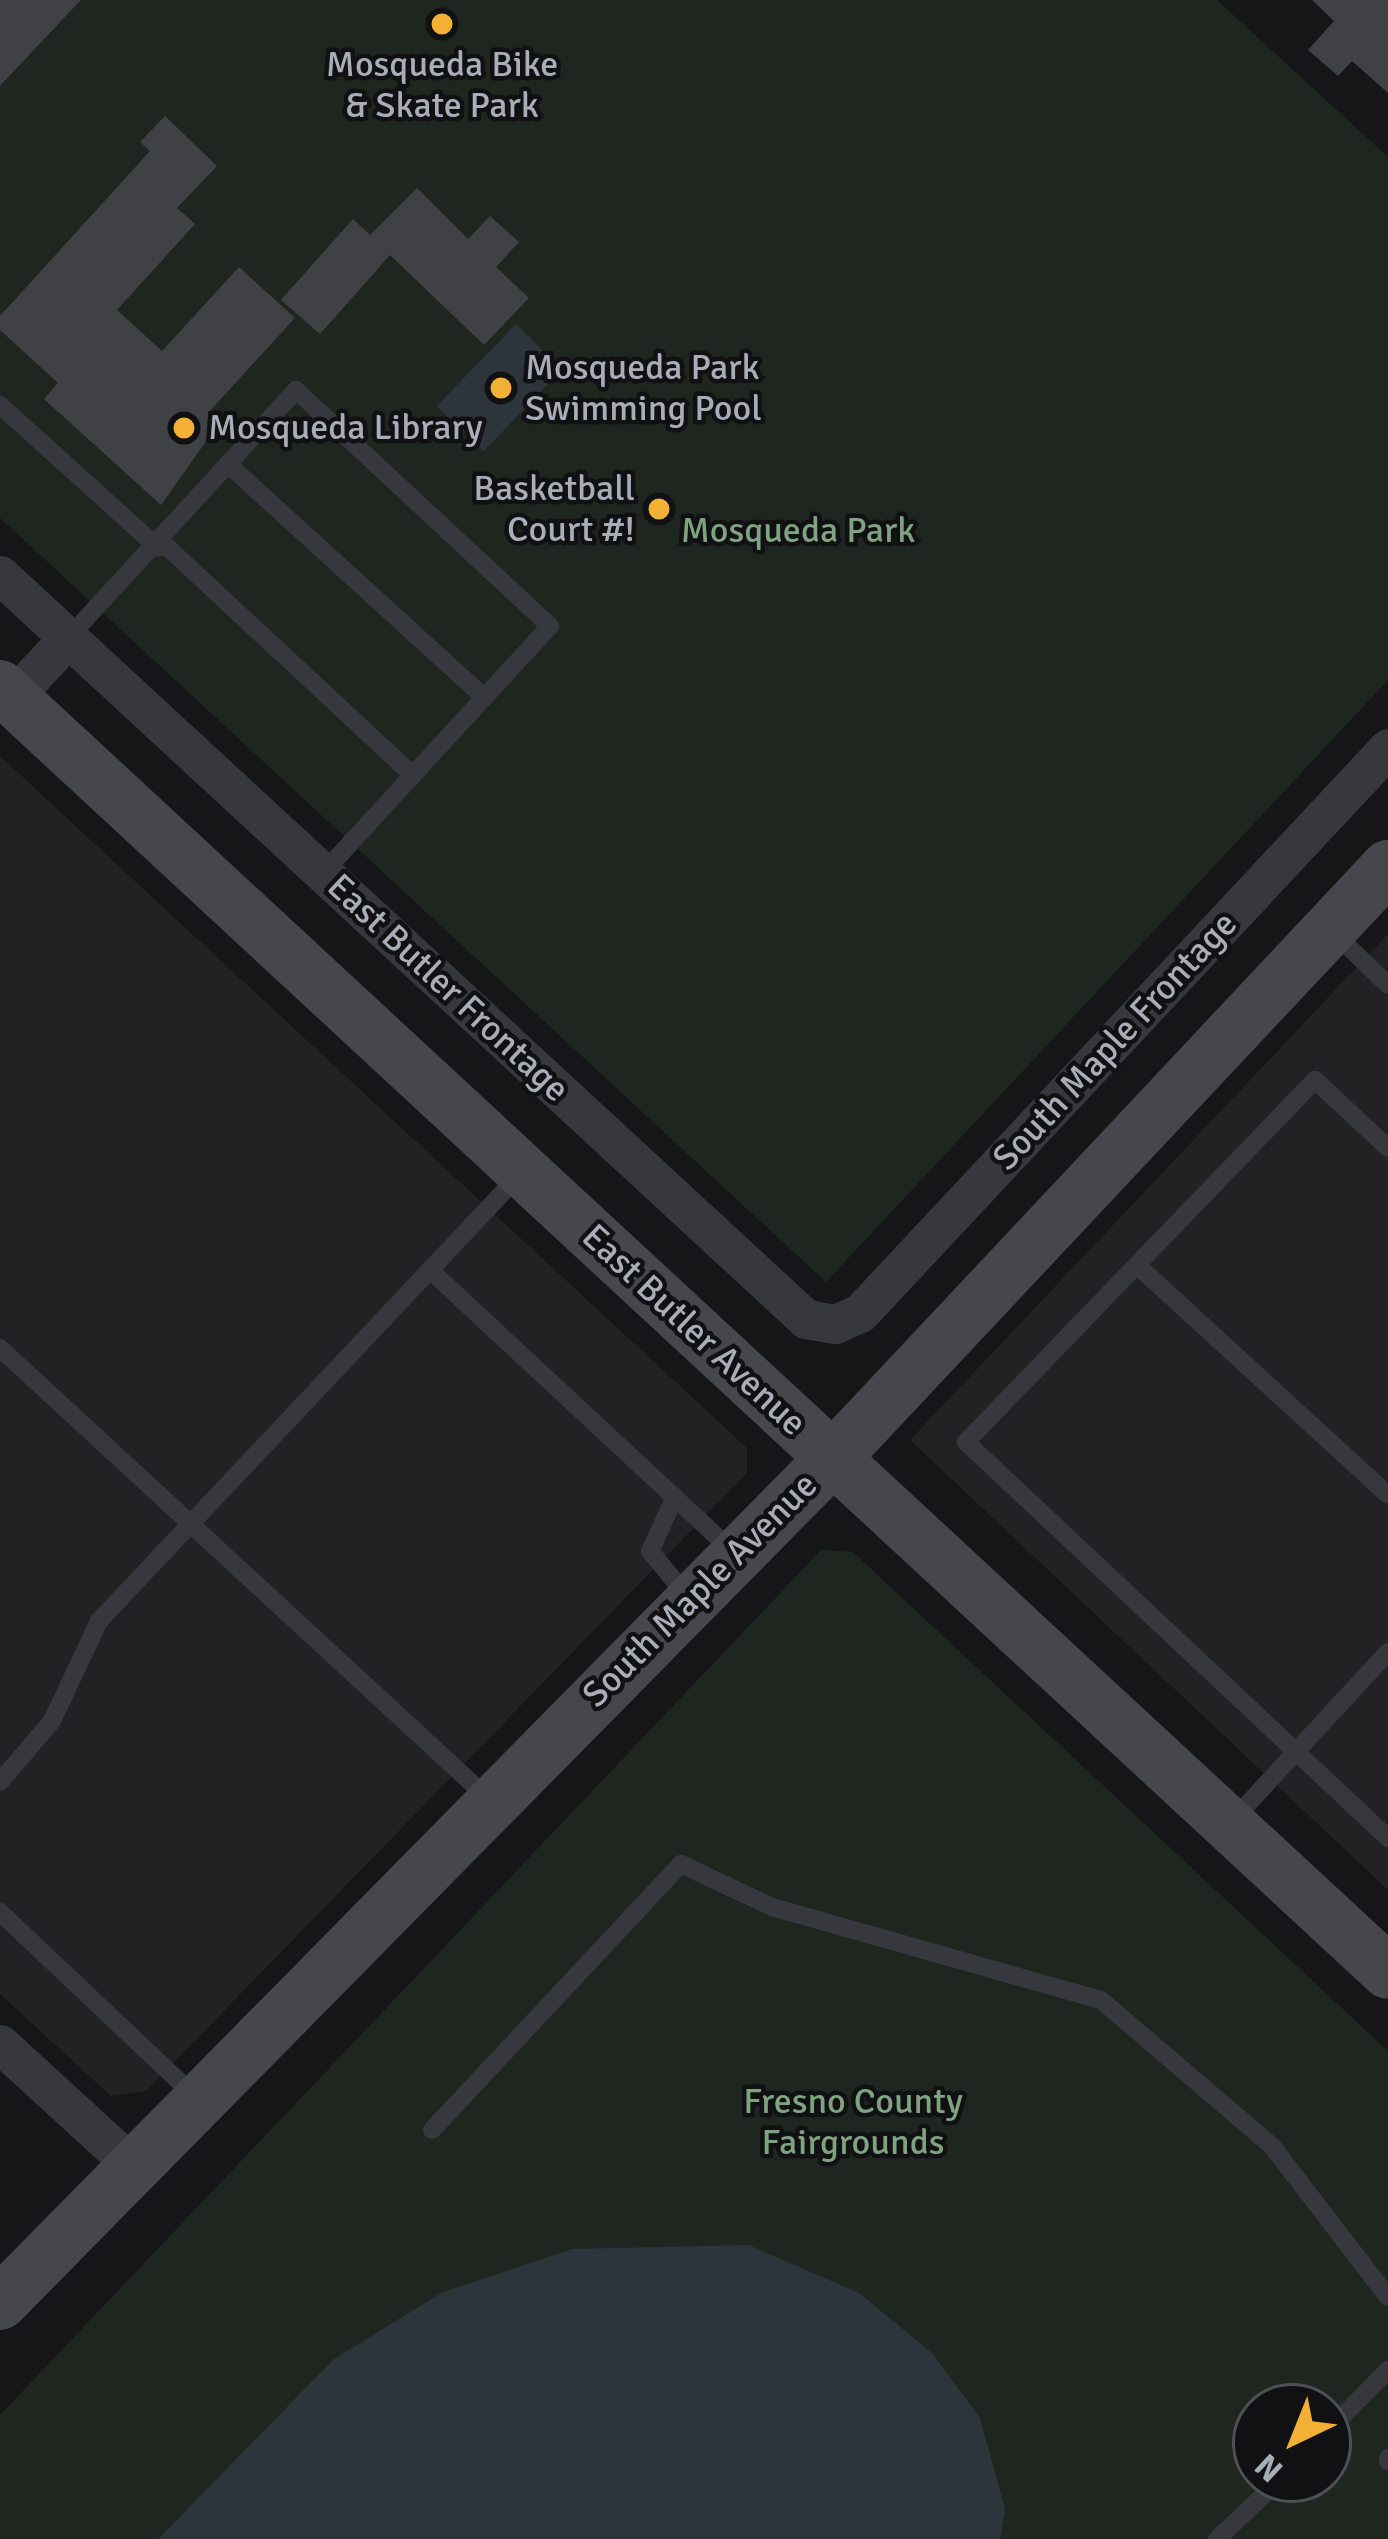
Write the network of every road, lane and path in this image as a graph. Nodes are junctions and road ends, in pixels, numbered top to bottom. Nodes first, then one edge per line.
1 (0, 405) edge
2 (230, 466) junction
3 (161, 545) junction
4 (0, 575) edge
5 (68, 638) junction
6 (6, 693) edge
7 (484, 697) junction
8 (1388, 748) edge
9 (413, 775) junction
10 (1388, 867) edge
11 (323, 873) junction
12 (1330, 929) junction
13 (1388, 985) edge
14 (1388, 1148) edge
15 (522, 1172) junction
16 (1137, 1264) junction
17 (430, 1270) junction
18 (835, 1324) joint
19 (0, 1348) edge
20 (833, 1458) junction
21 (1388, 1495) edge
22 (675, 1497) junction
23 (190, 1523) junction
24 (735, 1555) junction
25 (690, 1600) junction
26 (1388, 1652) edge
27 (1294, 1753) junction
28 (0, 1782) edge
29 (489, 1799) junction
30 (1228, 1824) junction
31 (1388, 1838) edge
32 (0, 1912) edge
33 (1388, 1972) edge
34 (0, 2044) edge
35 (197, 2098) junction
36 (432, 2130) dead end
37 (132, 2165) junction
38 (1388, 2297) edge
39 (0, 2303) edge
40 (1388, 2370) edge
41 (1352, 2407) edge
42 (1255, 2503) edge
43 (1216, 2539) edge

1 - 3 lane
2 - 3 lane
2 - 7 lane
2 - 7 lane
3 - 5 lane
3 - 9 lane
4 - 5 street, East Butler Frontage
5 - 6 street
5 - 11 street, East Butler Frontage
6 - 15 main road, East Butler Avenue
7 - 9 lane
8 - 18 street, South Maple Frontage
9 - 11 lane
10 - 12 main road, South Maple Avenue
11 - 18 street, East Butler Frontage
12 - 13 lane
12 - 20 main road, South Maple Avenue
14 - 16 lane
15 - 17 lane
15 - 20 main road, East Butler Avenue
16 - 21 lane
16 - 27 lane
17 - 22 lane
17 - 23 lane
19 - 23 lane
20 - 24 main road, South Maple Avenue
20 - 30 main road, East Butler Avenue
22 - 24 lane
22 - 25 lane
23 - 28 lane
23 - 29 lane
24 - 25 main road, South Maple Avenue
25 - 29 main road, South Maple Avenue
26 - 27 lane
27 - 30 lane
27 - 31 lane
29 - 35 main road, South Maple Avenue
30 - 33 main road, East Butler Avenue
32 - 35 lane
34 - 37 street
35 - 37 main road, South Maple Avenue
36 - 38 lane
37 - 39 main road, South Maple Avenue
40 - 41 lane
42 - 43 lane

